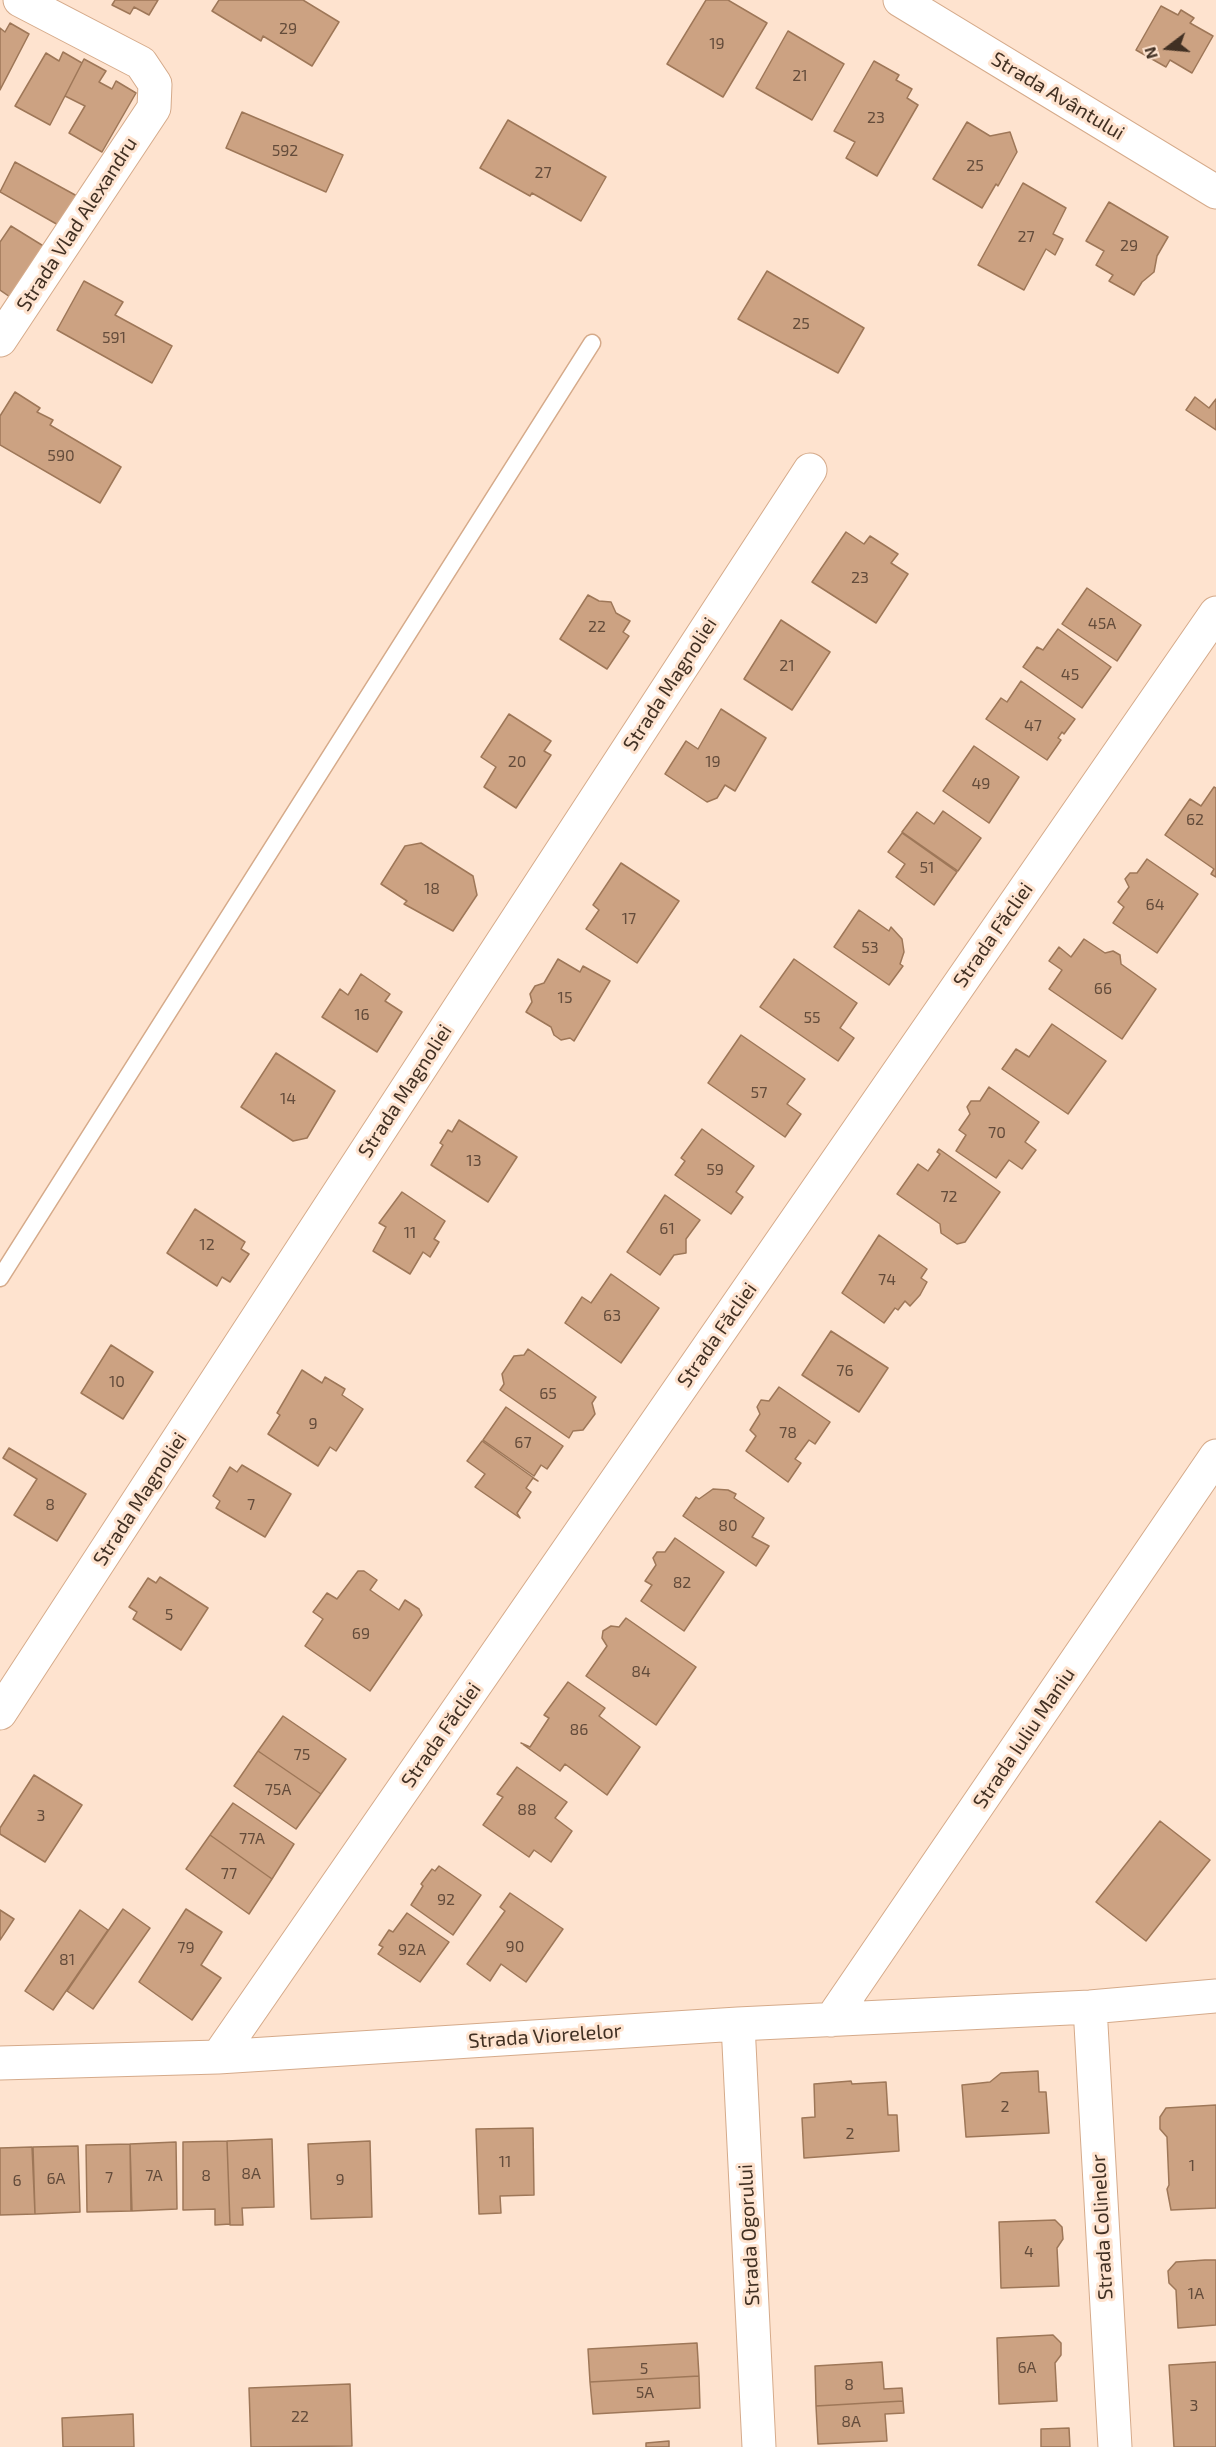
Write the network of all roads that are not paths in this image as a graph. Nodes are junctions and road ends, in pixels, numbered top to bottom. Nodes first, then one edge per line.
1 (20, 0) edge
2 (900, 0) edge
3 (1216, 192) edge
4 (0, 340) edge
5 (592, 343) dead end
6 (810, 470) dead end
7 (1216, 613) edge
8 (0, 1278) edge
9 (1216, 1456) edge
10 (0, 1713) edge
11 (1216, 1996) edge
12 (1090, 2007) junction
13 (831, 2020) junction
14 (738, 2024) junction
15 (218, 2057) junction
16 (0, 2063) edge
17 (759, 2447) edge
18 (1114, 2447) edge

1 - 4 street, Strada Vlad Alexandru
2 - 3 street, Strada Avântului
5 - 8 lane
6 - 10 street, Strada Magnoliei
7 - 15 street, Strada Făcliei
9 - 13 street, Strada Iuliu Maniu
11 - 12 street, Strada Viorelelor
12 - 13 street, Strada Viorelelor
12 - 18 street, Strada Colinelor
13 - 14 street, Strada Viorelelor
14 - 15 street, Strada Viorelelor
14 - 17 street, Strada Ogorului
15 - 16 street, Strada Viorelelor

